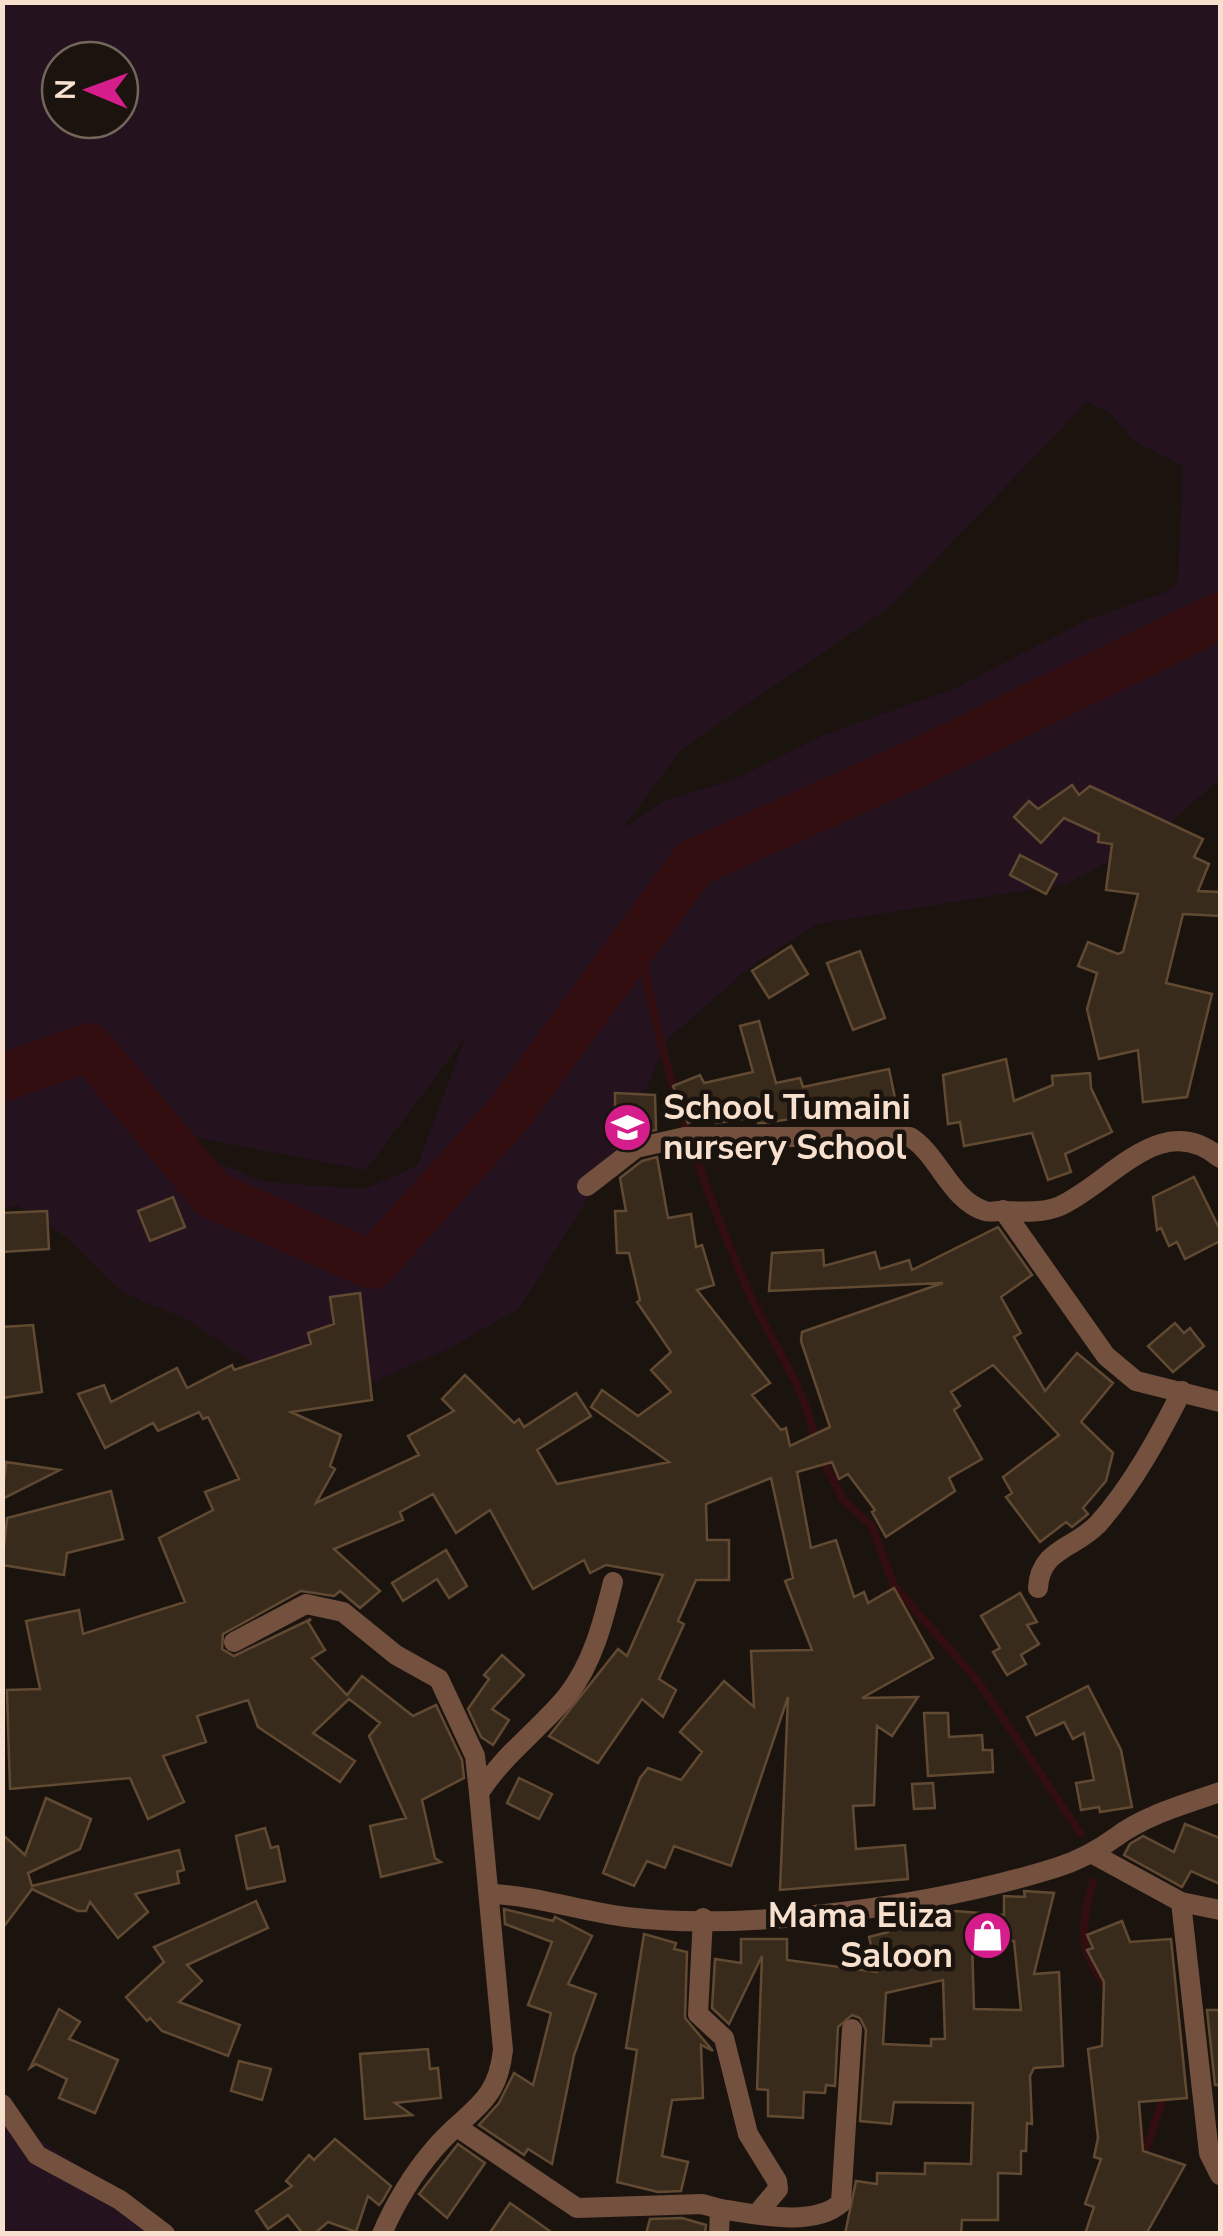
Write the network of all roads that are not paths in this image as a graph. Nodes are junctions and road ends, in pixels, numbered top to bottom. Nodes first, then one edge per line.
1 (1220, 1158) edge
2 (587, 1186) dead end
3 (1003, 1210) junction
4 (1182, 1391) junction
5 (1220, 1402) edge
6 (613, 1582) dead end
7 (1038, 1588) dead end
8 (234, 1642) dead end
9 (1220, 1792) edge
10 (479, 1793) junction
11 (1093, 1854) junction
12 (491, 1894) junction
13 (1181, 1902) junction
14 (1220, 1910) edge
15 (703, 1918) junction
16 (852, 2029) dead end
17 (2, 2104) edge
18 (457, 2127) junction
19 (1220, 2175) edge
20 (720, 2209) junction
21 (756, 2214) junction
22 (166, 2234) edge
23 (382, 2234) edge
24 (719, 2234) edge

1 - 3 street
2 - 3 street
3 - 4 street
4 - 5 street
4 - 7 street
6 - 10 street
8 - 10 street
9 - 11 street
10 - 12 street
11 - 13 street
11 - 15 street
12 - 15 street
12 - 18 street
13 - 14 street
13 - 19 street
15 - 21 street
16 - 21 street
17 - 22 street
18 - 20 street
18 - 23 street
20 - 21 street
20 - 24 street

